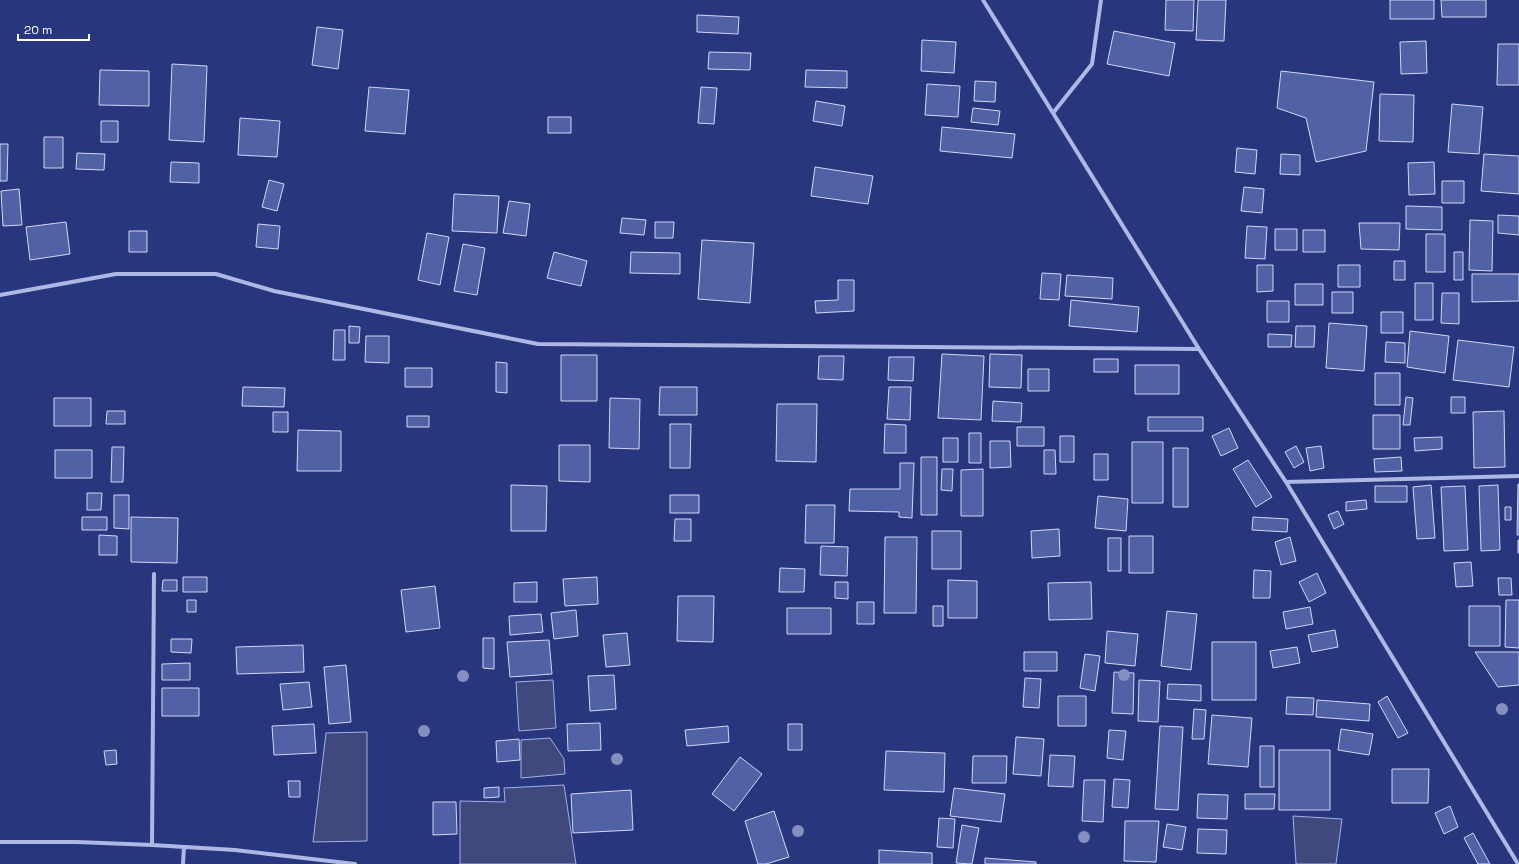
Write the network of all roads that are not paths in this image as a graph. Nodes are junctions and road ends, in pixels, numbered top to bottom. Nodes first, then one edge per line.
1 (984, 0) edge
2 (1101, 0) edge
3 (1053, 113) junction
4 (0, 295) edge
5 (1199, 349) junction
6 (1519, 476) edge
7 (1286, 482) junction
8 (154, 574) dead end
9 (0, 842) edge
10 (152, 845) junction
11 (184, 847) junction
12 (183, 864) edge
13 (355, 864) edge
14 (1518, 864) edge

1 - 3 street
2 - 3 street
3 - 5 street
4 - 5 street
5 - 7 street
6 - 7 street
7 - 14 street
8 - 10 street
9 - 10 street
10 - 11 street
11 - 12 street
11 - 13 street

